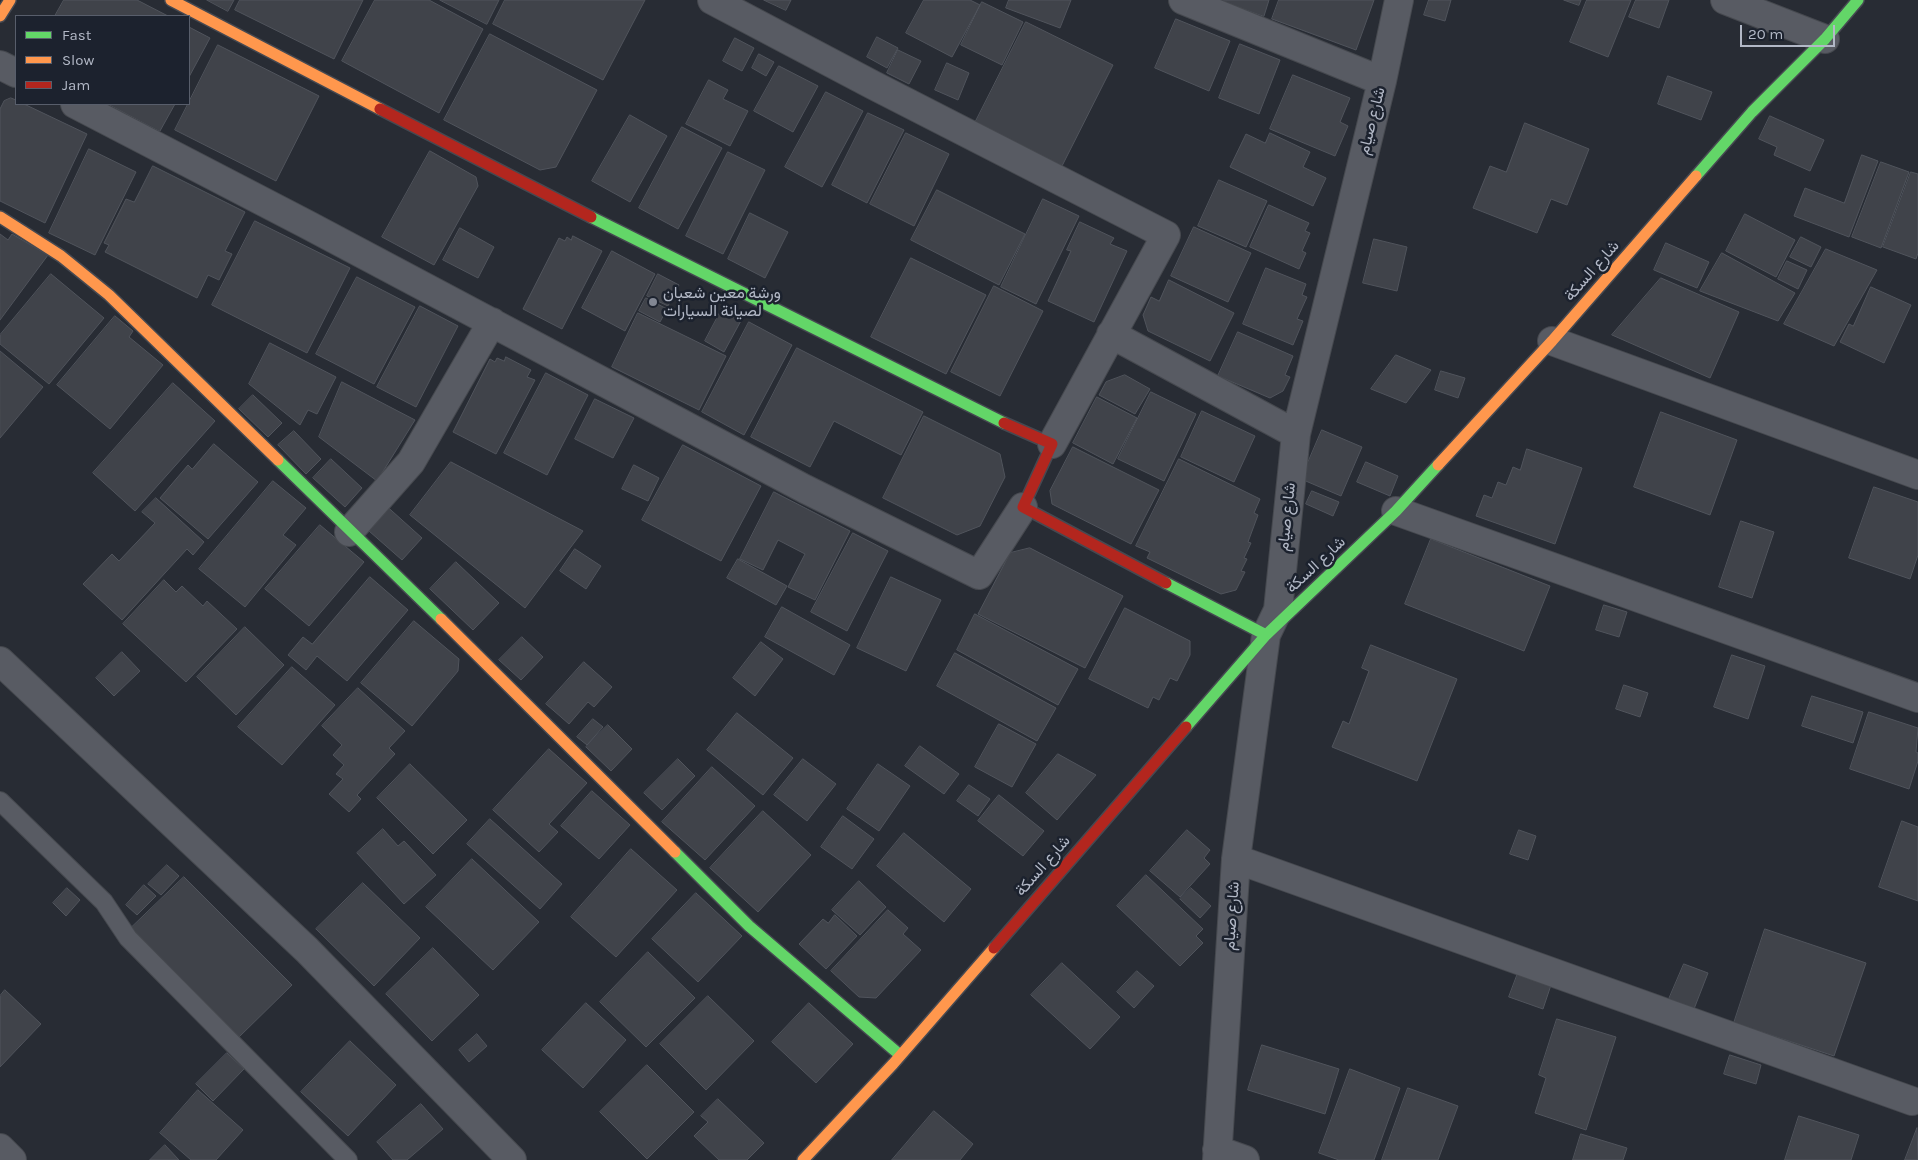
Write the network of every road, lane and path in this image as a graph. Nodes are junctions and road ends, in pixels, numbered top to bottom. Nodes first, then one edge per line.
1 (10, 0) edge
2 (171, 0) edge
3 (712, 0) edge
4 (1183, 0) edge
5 (1399, 0) edge
6 (1725, 0) edge
7 (1858, 0) edge
8 (0, 16) edge
9 (1825, 39) junction
10 (0, 65) edge
11 (15, 72) edge
12 (1382, 81) junction
13 (77, 105) edge
14 (0, 217) edge
15 (492, 322) junction
16 (1111, 334) junction
17 (1552, 341) junction
18 (1296, 434) junction
19 (1052, 444) junction
20 (1918, 475) edge
21 (1023, 507) junction
22 (1396, 511) junction
23 (350, 532) junction
24 (1266, 635) junction
25 (0, 661) edge
26 (1918, 698) edge
27 (0, 801) edge
28 (1236, 859) junction
29 (900, 1055) junction
30 (1912, 1101) dead end
31 (0, 1148) edge
32 (1217, 1155) edge
33 (12, 1160) edge
34 (348, 1160) edge
35 (512, 1160) edge
36 (803, 1160) edge
37 (1245, 1160) edge

1 - 8 main road
2 - 19 main road
3 - 16 street
4 - 12 street
5 - 12 street, شارع صيام
6 - 9 street
7 - 9 main road, شارع السكة
9 - 17 main road, شارع السكة
10 - 11 street
12 - 18 street, شارع صيام
13 - 15 street
14 - 23 main road
15 - 21 street
15 - 23 street
16 - 18 street
16 - 19 street
17 - 20 street
17 - 22 main road, شارع السكة
18 - 24 street, شارع صيام
19 - 21 main road
21 - 24 main road
22 - 24 main road, شارع السكة
22 - 26 street
23 - 29 main road
24 - 28 street, شارع صيام
24 - 29 main road, شارع السكة
25 - 35 street
27 - 34 lane
28 - 30 street
28 - 32 street, شارع صيام
29 - 36 main road, شارع السكة
31 - 33 street
32 - 37 street

